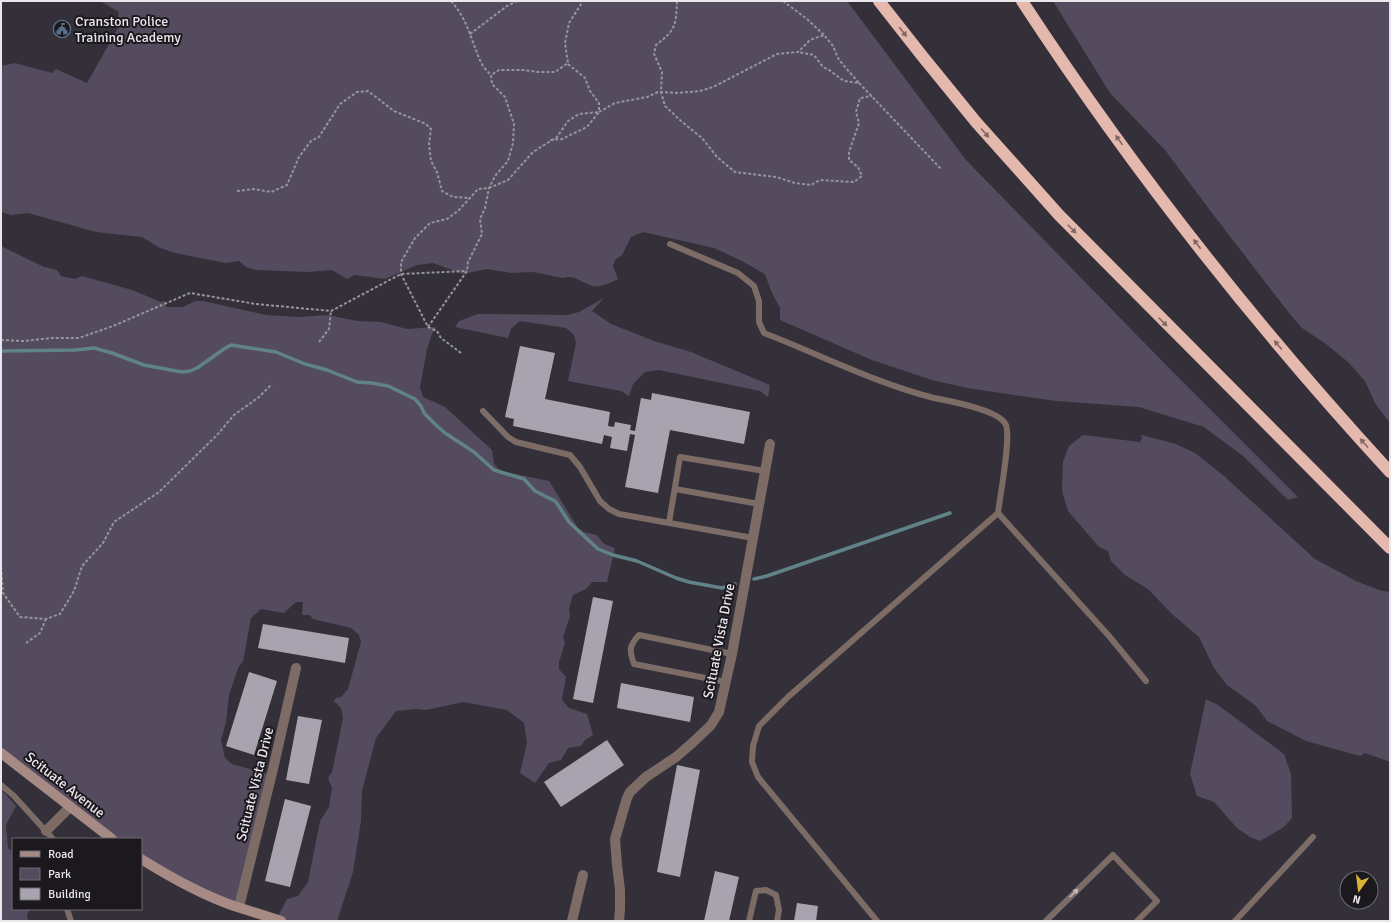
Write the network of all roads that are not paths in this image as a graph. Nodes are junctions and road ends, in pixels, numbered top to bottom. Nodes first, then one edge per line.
1 (879, 1) edge
2 (1022, 1) edge
3 (670, 244) dead end
4 (482, 411) dead end
5 (770, 444) dead end
6 (765, 471) junction
7 (1390, 472) edge
8 (675, 489) junction
9 (759, 504) junction
10 (998, 513) junction
11 (669, 523) junction
12 (753, 538) junction
13 (1390, 548) edge
14 (732, 654) junction
15 (296, 668) dead end
16 (1146, 681) dead end
17 (726, 682) junction
18 (1, 753) edge
19 (1, 785) edge
20 (70, 807) junction
21 (46, 830) junction
22 (53, 838) edge
23 (111, 838) edge
24 (1313, 838) dead end
25 (142, 860) edge
26 (583, 875) dead end
27 (239, 907) junction
28 (67, 910) edge
29 (270, 919) edge
30 (71, 921) edge
31 (281, 921) edge
32 (572, 921) edge
33 (618, 921) edge
34 (749, 921) edge
35 (777, 921) edge
36 (877, 921) edge
37 (1046, 921) edge
38 (1137, 921) edge
39 (1235, 921) edge

1 -> 13 highway
7 -> 2 highway
3 - 10 lane
4 - 11 lane
5 - 6 street, Scituate Vista Drive
6 - 8 lane
6 - 9 street, Scituate Vista Drive
8 - 9 lane
8 - 11 lane
9 - 12 street, Scituate Vista Drive
10 - 16 lane
10 - 36 lane
11 - 12 lane
12 - 14 street, Scituate Vista Drive
14 - 17 street, Scituate Vista Drive
14 - 17 lane
15 - 27 street, Scituate Vista Drive
17 - 33 street, Scituate Vista Drive
18 - 20 main road, Scituate Avenue
19 - 21 lane
20 - 21 street
20 - 23 main road, Scituate Avenue
21 - 22 lane
24 - 39 lane
25 - 27 main road
26 - 32 street
27 - 29 main road
28 - 30 lane
29 - 31 main road
34 - 35 lane
37 -> 38 lane

